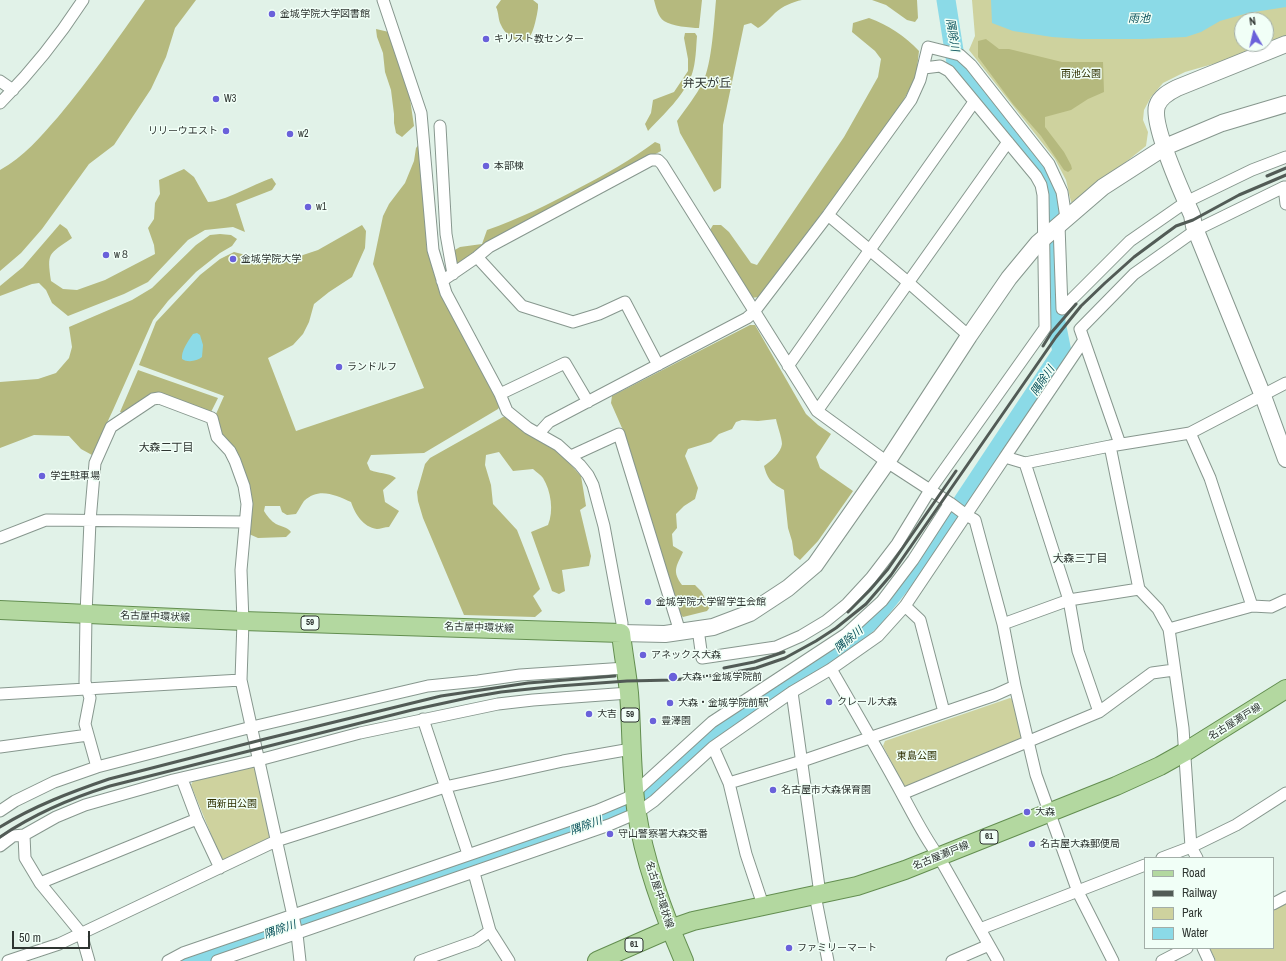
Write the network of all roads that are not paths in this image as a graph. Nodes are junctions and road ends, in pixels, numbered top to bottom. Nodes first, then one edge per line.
1 (83, 0) edge
2 (383, 0) edge
3 (1286, 44) edge
4 (924, 68) junction
5 (0, 81) edge
6 (13, 90) junction
7 (974, 102) junction
8 (0, 103) edge
9 (1286, 104) edge
10 (440, 126) dead end
11 (1008, 142) junction
12 (1165, 147) junction
13 (1286, 157) edge
14 (1285, 187) edge
15 (1186, 202) junction
16 (1286, 204) edge
17 (828, 215) junction
18 (1055, 229) junction
19 (1196, 230) junction
20 (869, 251) junction
21 (477, 257) junction
22 (453, 274) junction
23 (442, 281) junction
24 (909, 283) junction
25 (754, 312) junction
26 (969, 336) junction
27 (1084, 340) junction
28 (658, 365) junction
29 (788, 366) junction
30 (1286, 383) edge
31 (500, 394) junction
32 (1262, 396) junction
33 (588, 402) junction
34 (817, 412) junction
35 (539, 433) junction
36 (1190, 434) junction
37 (1115, 445) junction
38 (570, 456) junction
39 (1005, 457) junction
40 (1286, 459) edge
41 (887, 462) junction
42 (1025, 464) junction
43 (930, 490) junction
44 (957, 508) junction
45 (90, 521) junction
46 (245, 522) junction
47 (0, 538) edge
48 (1140, 589) junction
49 (1069, 600) junction
50 (1286, 600) edge
51 (905, 606) junction
52 (1252, 606) junction
53 (0, 610) edge
54 (86, 614) junction
55 (243, 621) junction
56 (1003, 624) junction
57 (698, 629) junction
58 (1170, 629) junction
59 (680, 632) junction
60 (621, 633) junction
61 (626, 668) junction
62 (831, 669) junction
63 (1174, 670) junction
64 (241, 680) junction
65 (1015, 686) junction
66 (86, 689) junction
67 (1286, 690) edge
68 (792, 692) junction
69 (629, 693) junction
70 (0, 694) edge
71 (944, 712) junction
72 (1099, 712) junction
73 (423, 719) junction
74 (252, 728) junction
75 (88, 736) junction
76 (871, 737) junction
77 (1028, 740) junction
78 (0, 747) edge
79 (713, 747) junction
80 (631, 749) junction
81 (1185, 752) junction
82 (259, 760) junction
83 (802, 761) junction
84 (97, 767) junction
85 (182, 778) junction
86 (729, 784) junction
87 (445, 787) junction
88 (1286, 793) edge
89 (902, 794) junction
90 (636, 803) junction
91 (0, 810) edge
92 (1050, 813) junction
93 (197, 819) junction
94 (24, 835) junction
95 (276, 842) junction
96 (0, 846) edge
97 (1191, 848) junction
98 (468, 854) junction
99 (939, 857) junction
100 (1165, 857) edge
101 (1196, 857) edge
102 (1144, 865) edge
103 (220, 868) junction
104 (474, 872) junction
105 (40, 883) junction
106 (1078, 892) junction
107 (817, 895) junction
108 (1286, 897) edge
109 (1274, 903) edge
110 (763, 905) junction
111 (293, 915) junction
112 (670, 929) junction
113 (980, 929) junction
114 (490, 931) junction
115 (81, 933) junction
116 (297, 934) junction
117 (989, 945) junction
118 (1185, 949) edge
119 (1203, 949) edge
120 (8, 961) edge
121 (89, 961) edge
122 (168, 961) edge
123 (217, 961) edge
124 (300, 961) edge
125 (420, 961) edge
126 (509, 961) edge
127 (597, 961) edge
128 (684, 961) edge
129 (828, 961) edge
130 (952, 961) edge
131 (998, 961) edge
132 (1113, 961) edge
133 (1162, 961) edge
134 (1209, 961) edge

1 - 6 street
2 - 23 street
3 - 12 street
4 - 7 street
4 - 17 street
4 - 18 street
5 - 6 street
6 - 8 street
7 - 11 street
7 - 20 street
9 - 12 street
10 - 22 street
11 - 18 street
11 - 24 street
12 - 15 street
12 - 18 street
13 - 15 street
14 - 16 street
14 - 19 street
15 - 18 street
15 - 19 street
17 - 20 street
17 - 25 street
18 - 26 street
18 - 43 street
19 - 27 street
19 - 32 street
20 - 24 street
20 - 29 street
21 - 22 street
21 - 25 street
21 - 28 street
22 - 23 street
23 - 31 street
24 - 26 street
24 - 34 street
25 - 28 street
25 - 29 street
26 - 41 street
27 - 37 street
27 - 39 street
28 - 33 street
29 - 34 street
30 - 32 street
31 - 33 street
31 - 35 street
32 - 36 street
32 - 40 street
33 - 35 street
34 - 41 street
35 - 38 street
36 - 37 street
36 - 52 street
37 - 42 street
37 - 48 street
38 - 59 street
38 - 60 street
39 - 42 street
39 - 44 street
41 - 43 street
41 - 57 street
42 - 49 street
43 - 44 street
43 - 57 street
44 - 51 street
44 - 56 street
44 - 90 street
45 - 46 street
45 - 46 street
45 - 47 street
45 - 54 street
46 - 55 street
48 - 49 street
48 - 58 street
49 - 56 street
49 - 72 street
50 - 52 street
51 - 62 street
51 - 71 street
52 - 58 street
53 - 54 main road, 名古屋中環状線 / 59
54 - 55 main road, 名古屋中環状線 / 59
54 - 66 street
55 - 60 main road, 名古屋中環状線 / 59
55 - 64 street
56 - 65 street
57 - 59 street
58 - 63 street
59 - 60 street
60 - 61 main road, 名古屋中環状線 / 59
61 - 69 main road, 名古屋中環状線 / 59
61 - 74 street
62 - 68 street
62 - 76 street
63 - 72 street
63 - 81 street
64 - 66 street
64 - 74 street
65 - 71 street
65 - 77 street
66 - 70 street
66 - 75 street
67 - 81 main road, 名古屋瀬戸線 / 61
68 - 79 street
68 - 83 street
69 - 73 street
69 - 80 main road, 名古屋中環状線 / 59
71 - 76 street
72 - 77 street
73 - 82 street
73 - 87 street
74 - 82 street
74 - 84 street
75 - 78 street
75 - 84 street
76 - 83 street
76 - 89 street
77 - 89 street
77 - 92 street
79 - 86 street
79 - 90 street
80 - 87 street
80 - 90 main road, 名古屋中環状線 / 59
81 - 92 main road, 名古屋瀬戸線 / 61
81 - 97 street
82 - 85 street
82 - 95 street
83 - 86 street
83 - 107 street
84 - 91 street
85 - 93 street
85 - 94 street
86 - 110 street
87 - 95 street
87 - 98 street
88 - 97 street
89 - 99 street
90 - 98 street
90 - 104 street
90 - 112 main road, 名古屋中環状線 / 59
92 - 99 main road, 名古屋瀬戸線 / 61
92 - 106 street
93 - 103 street
93 - 105 street
94 - 96 street
94 - 105 street
95 - 103 street
95 - 111 street
97 - 100 street
97 - 101 street
98 - 111 street
99 - 107 main road, 名古屋瀬戸線 / 61
99 - 113 street
102 - 106 street
103 - 115 street
104 - 114 street
104 - 116 street
105 - 115 street
106 - 113 street
106 - 132 street
107 - 110 main road, 名古屋瀬戸線 / 61
107 - 129 street
108 - 109 street
110 - 112 main road, 名古屋瀬戸線 / 61
111 - 116 street
111 - 122 street
112 - 127 main road, 名古屋瀬戸線 / 61
112 - 128 main road, 名古屋中環状線 / 59
113 - 117 street
114 - 125 street
114 - 126 street
115 - 120 street
115 - 121 street
116 - 123 street
116 - 124 street
117 - 130 street
117 - 131 street
118 - 133 street
119 - 134 street

